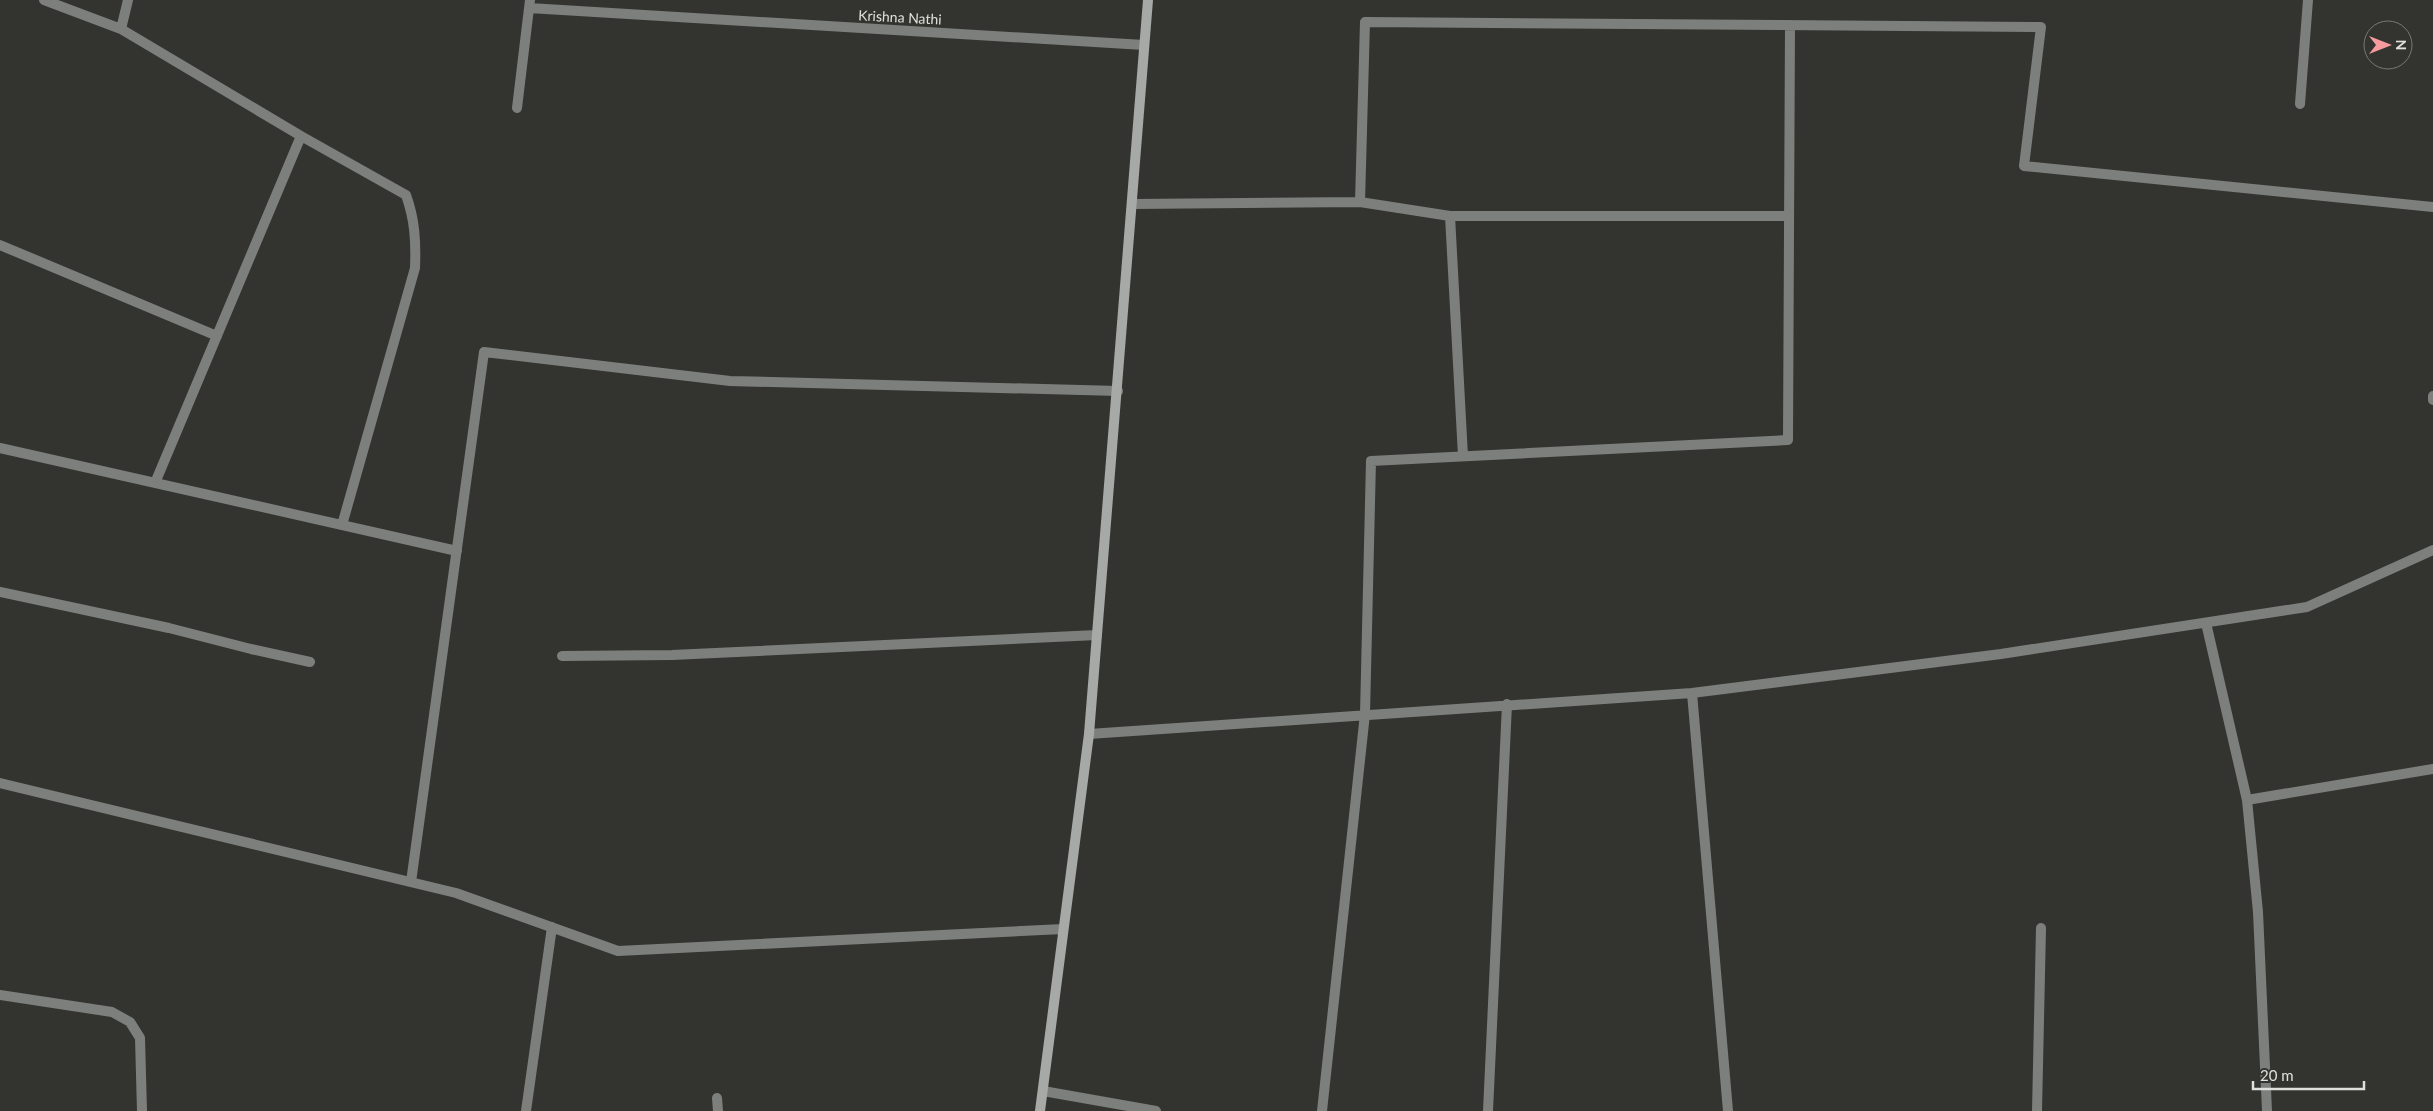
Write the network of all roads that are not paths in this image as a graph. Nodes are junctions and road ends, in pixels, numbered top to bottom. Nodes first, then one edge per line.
1 (44, 0) edge
2 (128, 0) edge
3 (1148, 0) edge
4 (2308, 0) edge
5 (529, 4) edge
6 (1790, 25) junction
7 (121, 29) junction
8 (1144, 45) junction
9 (2300, 104) dead end
10 (517, 108) dead end
11 (301, 136) junction
12 (1360, 202) junction
13 (1133, 204) junction
14 (2433, 207) edge
15 (1450, 216) junction
16 (1789, 216) junction
17 (0, 245) edge
18 (216, 336) junction
19 (1118, 391) junction
20 (2433, 396) edge
21 (2433, 400) edge
22 (0, 448) edge
23 (1463, 456) junction
24 (155, 483) junction
25 (342, 525) junction
26 (2433, 550) edge
27 (456, 551) junction
28 (0, 592) edge
29 (2206, 623) junction
30 (1097, 636) junction
31 (562, 656) dead end
32 (310, 662) dead end
33 (1692, 693) junction
34 (1507, 704) junction
35 (1365, 714) junction
36 (1089, 734) junction
37 (2433, 769) edge
38 (0, 783) edge
39 (2246, 800) junction
40 (411, 882) junction
41 (552, 927) junction
42 (2041, 928) dead end
43 (1063, 929) junction
44 (0, 995) edge
45 (1043, 1091) junction
46 (717, 1098) dead end
47 (142, 1111) edge
48 (526, 1111) edge
49 (718, 1111) edge
50 (1040, 1111) edge
51 (1156, 1111) edge
52 (1322, 1111) edge
53 (1488, 1111) edge
54 (1728, 1111) edge
55 (2037, 1111) edge
56 (2267, 1111) edge

1 - 7 street
2 - 7 street
3 - 8 street
4 - 9 street
5 - 8 street, Krishna Nathi
5 - 10 street
6 - 12 street
6 - 14 street
6 - 16 street
7 - 11 street
8 - 13 street
11 - 18 street
11 - 25 street
12 - 13 street
12 - 15 street
13 - 19 street
15 - 16 street
15 - 23 street
16 - 23 street
17 - 18 street
18 - 24 street
19 - 27 street
19 - 30 street
20 - 21 street
22 - 24 street
23 - 35 street
24 - 25 street
25 - 27 street
26 - 29 street
27 - 40 street
28 - 32 street
29 - 33 street
29 - 39 street
30 - 31 street
30 - 36 street
33 - 34 street
33 - 54 street
34 - 35 street
34 - 53 street
35 - 36 street
35 - 52 street
36 - 43 street
37 - 39 street
38 - 40 street
39 - 56 street
40 - 41 street
41 - 43 street
41 - 48 street
42 - 55 street
43 - 45 street
44 - 47 street
45 - 50 street
45 - 51 street
46 - 49 street

